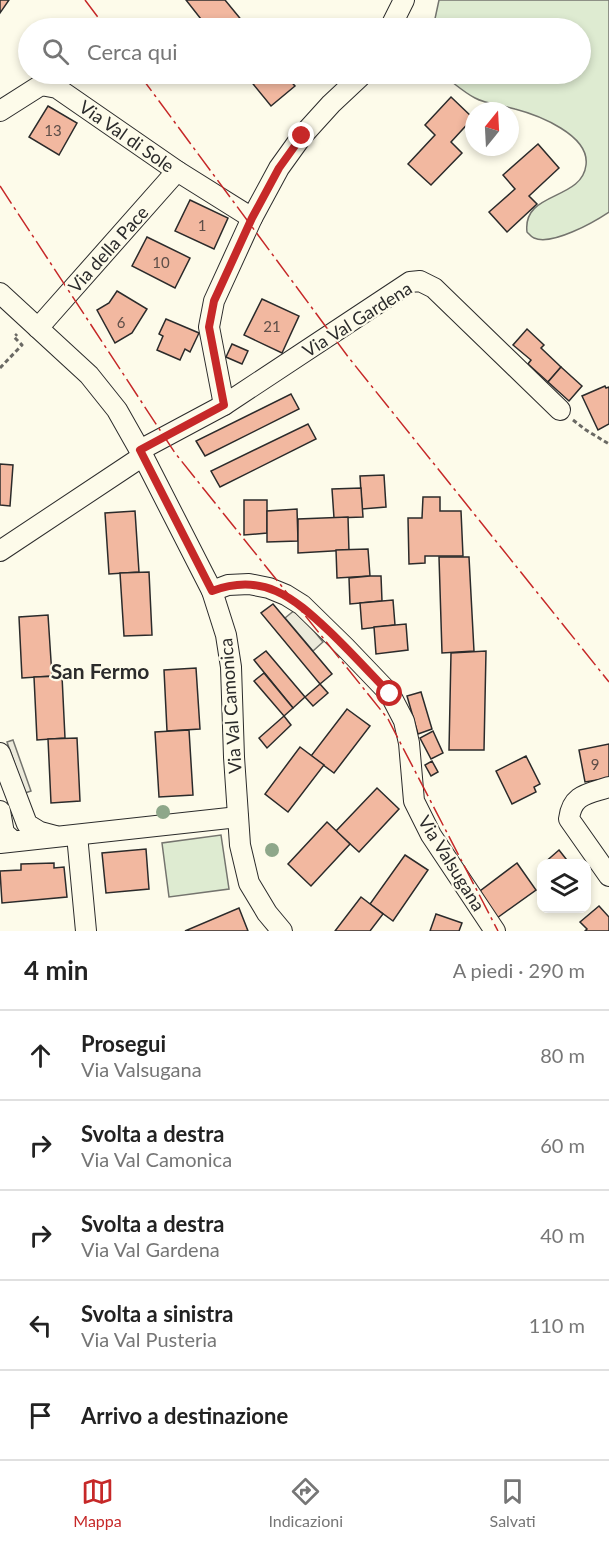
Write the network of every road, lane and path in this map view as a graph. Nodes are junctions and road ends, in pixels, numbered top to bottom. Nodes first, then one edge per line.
1 (404, 0) edge
2 (395, 18) edge
3 (352, 84) edge
4 (0, 111) edge
5 (177, 171) junction
6 (252, 218) junction
7 (0, 293) edge
8 (38, 328) junction
9 (15, 337) dead end
10 (0, 368) edge
11 (224, 405) junction
12 (561, 410) joint
13 (609, 444) edge
14 (142, 453) junction
15 (0, 551) edge
16 (212, 591) junction
17 (0, 753) edge
18 (609, 787) edge
19 (238, 817) junction
20 (27, 824) junction
21 (3, 829) edge
22 (77, 835) junction
23 (57, 836) junction
24 (609, 876) edge
25 (86, 931) edge
26 (282, 931) edge
27 (495, 931) edge

1 - 2 street
3 - 6 street
4 - 5 street, Via Val di Sole
5 - 6 street, Via Val di Sole
5 - 8 street, Via della Pace
6 - 11 street
7 - 8 street, Via Val Camonica
8 - 14 street, Via Val Camonica
9 - 10 path
11 - 12 street, Via Val Gardena
11 - 14 street, Via Val Gardena
12 - 13 path
14 - 15 street, Via Val Gardena
14 - 16 street, Via Val Camonica
16 - 19 street, Via Val Camonica
16 - 27 street, Via Valsugana
17 - 20 street
18 - 24 street
19 - 22 street
19 - 26 street, Via Val Camonica
20 - 21 street
20 - 23 street
21 - 23 street
22 - 23 street
22 - 25 street

